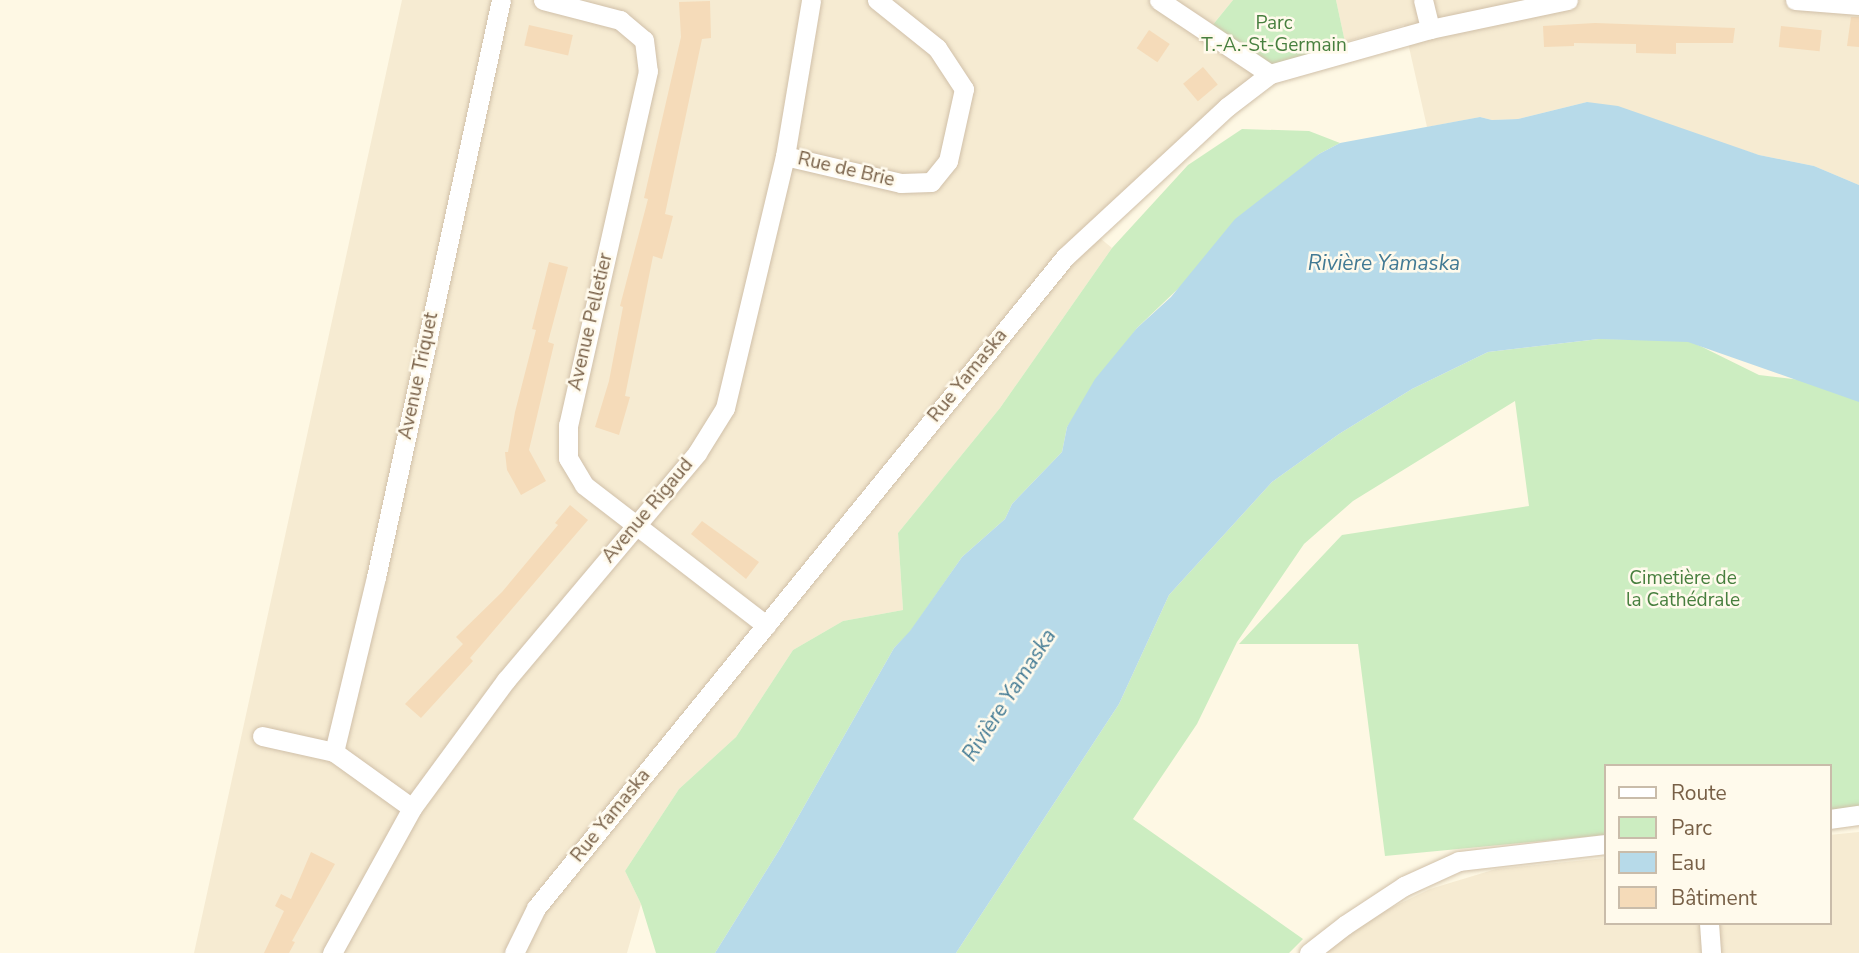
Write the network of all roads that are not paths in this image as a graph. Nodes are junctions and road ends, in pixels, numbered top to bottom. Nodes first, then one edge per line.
1 (501, 0) edge
2 (543, 0) edge
3 (811, 0) edge
4 (877, 0) edge
5 (1159, 0) edge
6 (1423, 0) edge
7 (1568, 0) edge
8 (1795, 0) edge
9 (1859, 5) edge
10 (1430, 29) junction
11 (1270, 74) junction
12 (785, 156) junction
13 (635, 526) junction
14 (766, 625) junction
15 (262, 736) dead end
16 (334, 752) junction
17 (412, 808) junction
18 (1859, 815) edge
19 (1831, 819) edge
20 (1604, 844) edge
21 (1709, 925) edge
22 (332, 953) edge
23 (514, 953) edge
24 (1309, 953) edge
25 (1711, 953) edge

1 - 16 street, Avenue Triquet
2 - 13 street, Avenue Pelletier
3 - 12 street, Avenue Rigaud
4 - 12 street, Rue de Brie
5 - 11 street
6 - 10 street
7 - 10 street, Rue Yamaska
8 - 9 street
10 - 11 street, Rue Yamaska
11 - 14 street, Rue Yamaska
12 - 13 street, Avenue Rigaud
13 - 14 street, Avenue Pelletier
13 - 17 street, Avenue Rigaud
14 - 23 street, Rue Yamaska
15 - 16 street
16 - 17 street
17 - 22 street, Avenue Rigaud
18 - 19 street
20 - 24 street
21 - 25 street

